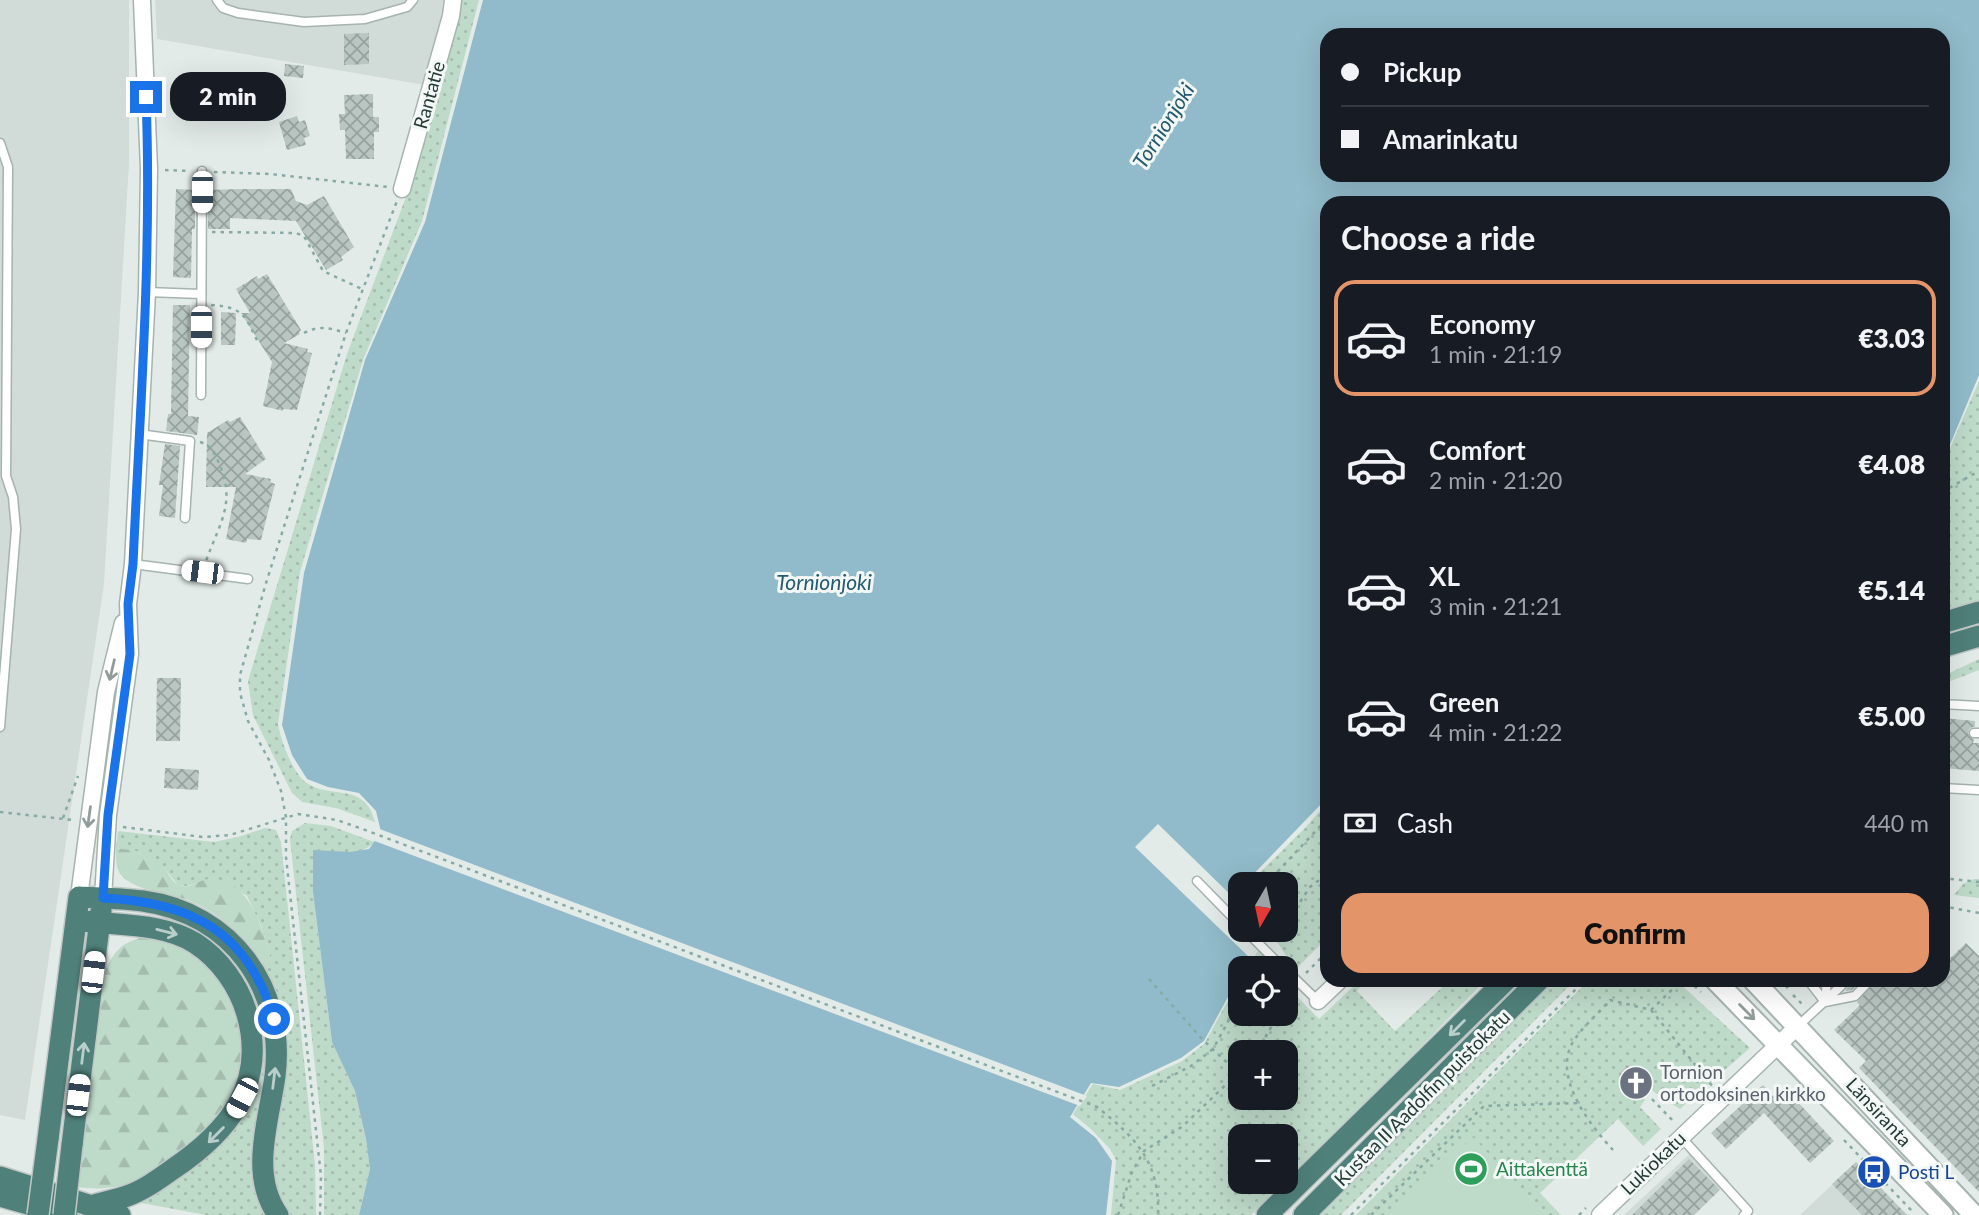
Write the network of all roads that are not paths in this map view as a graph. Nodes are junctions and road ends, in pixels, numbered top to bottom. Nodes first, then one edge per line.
1 (142, 0) edge
2 (217, 0) edge
3 (413, 0) edge
4 (453, 0) edge
5 (0, 143) edge
6 (202, 171) road end
7 (402, 189) road end
8 (147, 292) junction
9 (201, 294) junction
10 (201, 395) dead end
11 (139, 434) junction
12 (185, 518) dead end
13 (133, 564) junction
14 (248, 579) dead end
15 (128, 604) junction
16 (1979, 612) edge
17 (1950, 621) edge
18 (1979, 636) edge
19 (1950, 645) edge
20 (1950, 704) edge
21 (1979, 706) edge
22 (0, 727) edge
23 (1950, 788) edge
24 (1979, 790) edge
25 (1197, 881) dead end
26 (79, 897) junction
27 (103, 898) junction
28 (1228, 913) edge
29 (76, 920) junction
30 (99, 924) junction
31 (1257, 942) edge
32 (1271, 956) edge
33 (1298, 982) edge
34 (1332, 987) edge
35 (1499, 987) edge
36 (1532, 987) edge
37 (1722, 987) edge
38 (1760, 987) edge
39 (1813, 987) edge
40 (1826, 987) edge
41 (1840, 987) edge
42 (1863, 987) edge
43 (1318, 1001) joint
44 (1825, 1002) junction
45 (1798, 1026) junction
46 (1779, 1045) junction
47 (1678, 1130) junction
48 (0, 1177) edge
49 (0, 1196) edge
50 (91, 1206) junction
51 (38, 1215) edge
52 (65, 1215) edge
53 (120, 1215) edge
54 (278, 1215) edge
55 (1267, 1215) edge
56 (1304, 1215) edge
57 (1600, 1215) edge
58 (1744, 1215) edge
59 (1943, 1215) edge
60 (1975, 1215) edge

1 - 8 street
2 - 3 lane
4 - 7 street, Rantatie
5 - 22 lane
6 - 9 lane
8 - 9 lane
8 - 11 street
9 - 10 lane
11 - 12 lane
11 - 13 street
13 - 14 lane
13 - 15 street
15 -> 26 street
15 - 27 street
16 - 17 highway
18 - 19 highway
20 - 21 lane
23 - 24 lane
25 - 28 lane
26 - 27 highway
26 - 29 highway
27 - 30 highway
54 -> 27 highway
29 - 30 highway
29 - 51 highway, bridge
30 -> 50 highway
52 -> 30 highway, bridge
31 - 32 lane
33 - 43 lane
34 - 43 street
35 -> 55 highway, Kustaa II Aadolfin puistokatu
36 - 56 highway, Kustaa II Aadolfin puistokatu
37 -> 46 street, Länsiranta
38 - 45 street, Länsiranta
39 - 44 lane
40 - 44 lane
41 - 44 lane
42 - 44 lane
44 - 45 lane
45 - 46 street, Lukiokatu
45 - 60 street, Länsiranta
46 - 47 street, Lukiokatu
46 - 59 street, Länsiranta
47 - 57 street, Lukiokatu
47 - 58 lane
48 - 50 highway
49 - 52 highway
50 - 53 highway

